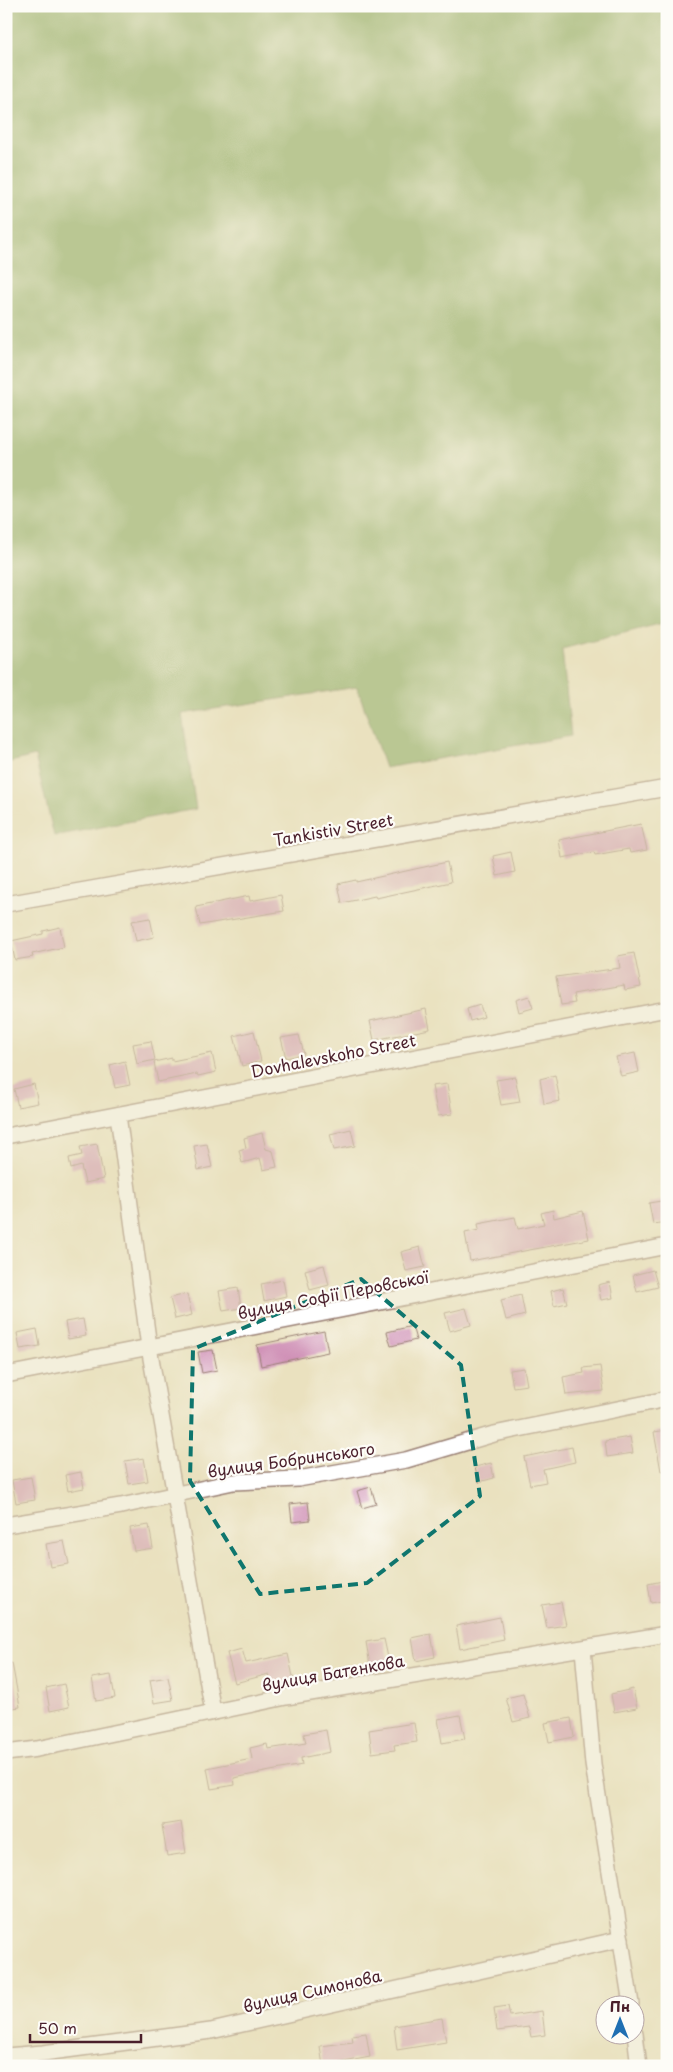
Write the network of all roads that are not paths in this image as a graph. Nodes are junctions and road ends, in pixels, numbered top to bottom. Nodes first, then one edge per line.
1 (667, 788) edge
2 (6, 904) edge
3 (667, 1009) edge
4 (118, 1115) junction
5 (6, 1136) edge
6 (667, 1246) edge
7 (149, 1348) junction
8 (6, 1375) edge
9 (667, 1399) edge
10 (175, 1494) junction
11 (6, 1525) edge
12 (667, 1634) edge
13 (583, 1649) junction
14 (213, 1712) junction
15 (6, 1753) edge
16 (621, 1939) junction
17 (629, 1994) edge
18 (636, 2044) edge
19 (6, 2056) edge
20 (639, 2066) edge

1 - 2 street, Tankistiv Street
3 - 4 street, Dovhalevskoho Street
4 - 5 street, Dovhalevskoho Street
4 - 7 street
6 - 7 street, вулиця Софії Перовської
7 - 8 street, вулиця Софії Перовської
7 - 10 street
9 - 10 street, вулиця Бобринського
10 - 11 street, вулиця Бобринського
10 - 14 street
12 - 13 street, вулиця Батенкова
13 - 14 street, вулиця Батенкова
13 - 16 street
14 - 15 street, вулиця Батенкова
16 - 17 street
16 - 19 street, вулиця Симонова
18 - 20 street

